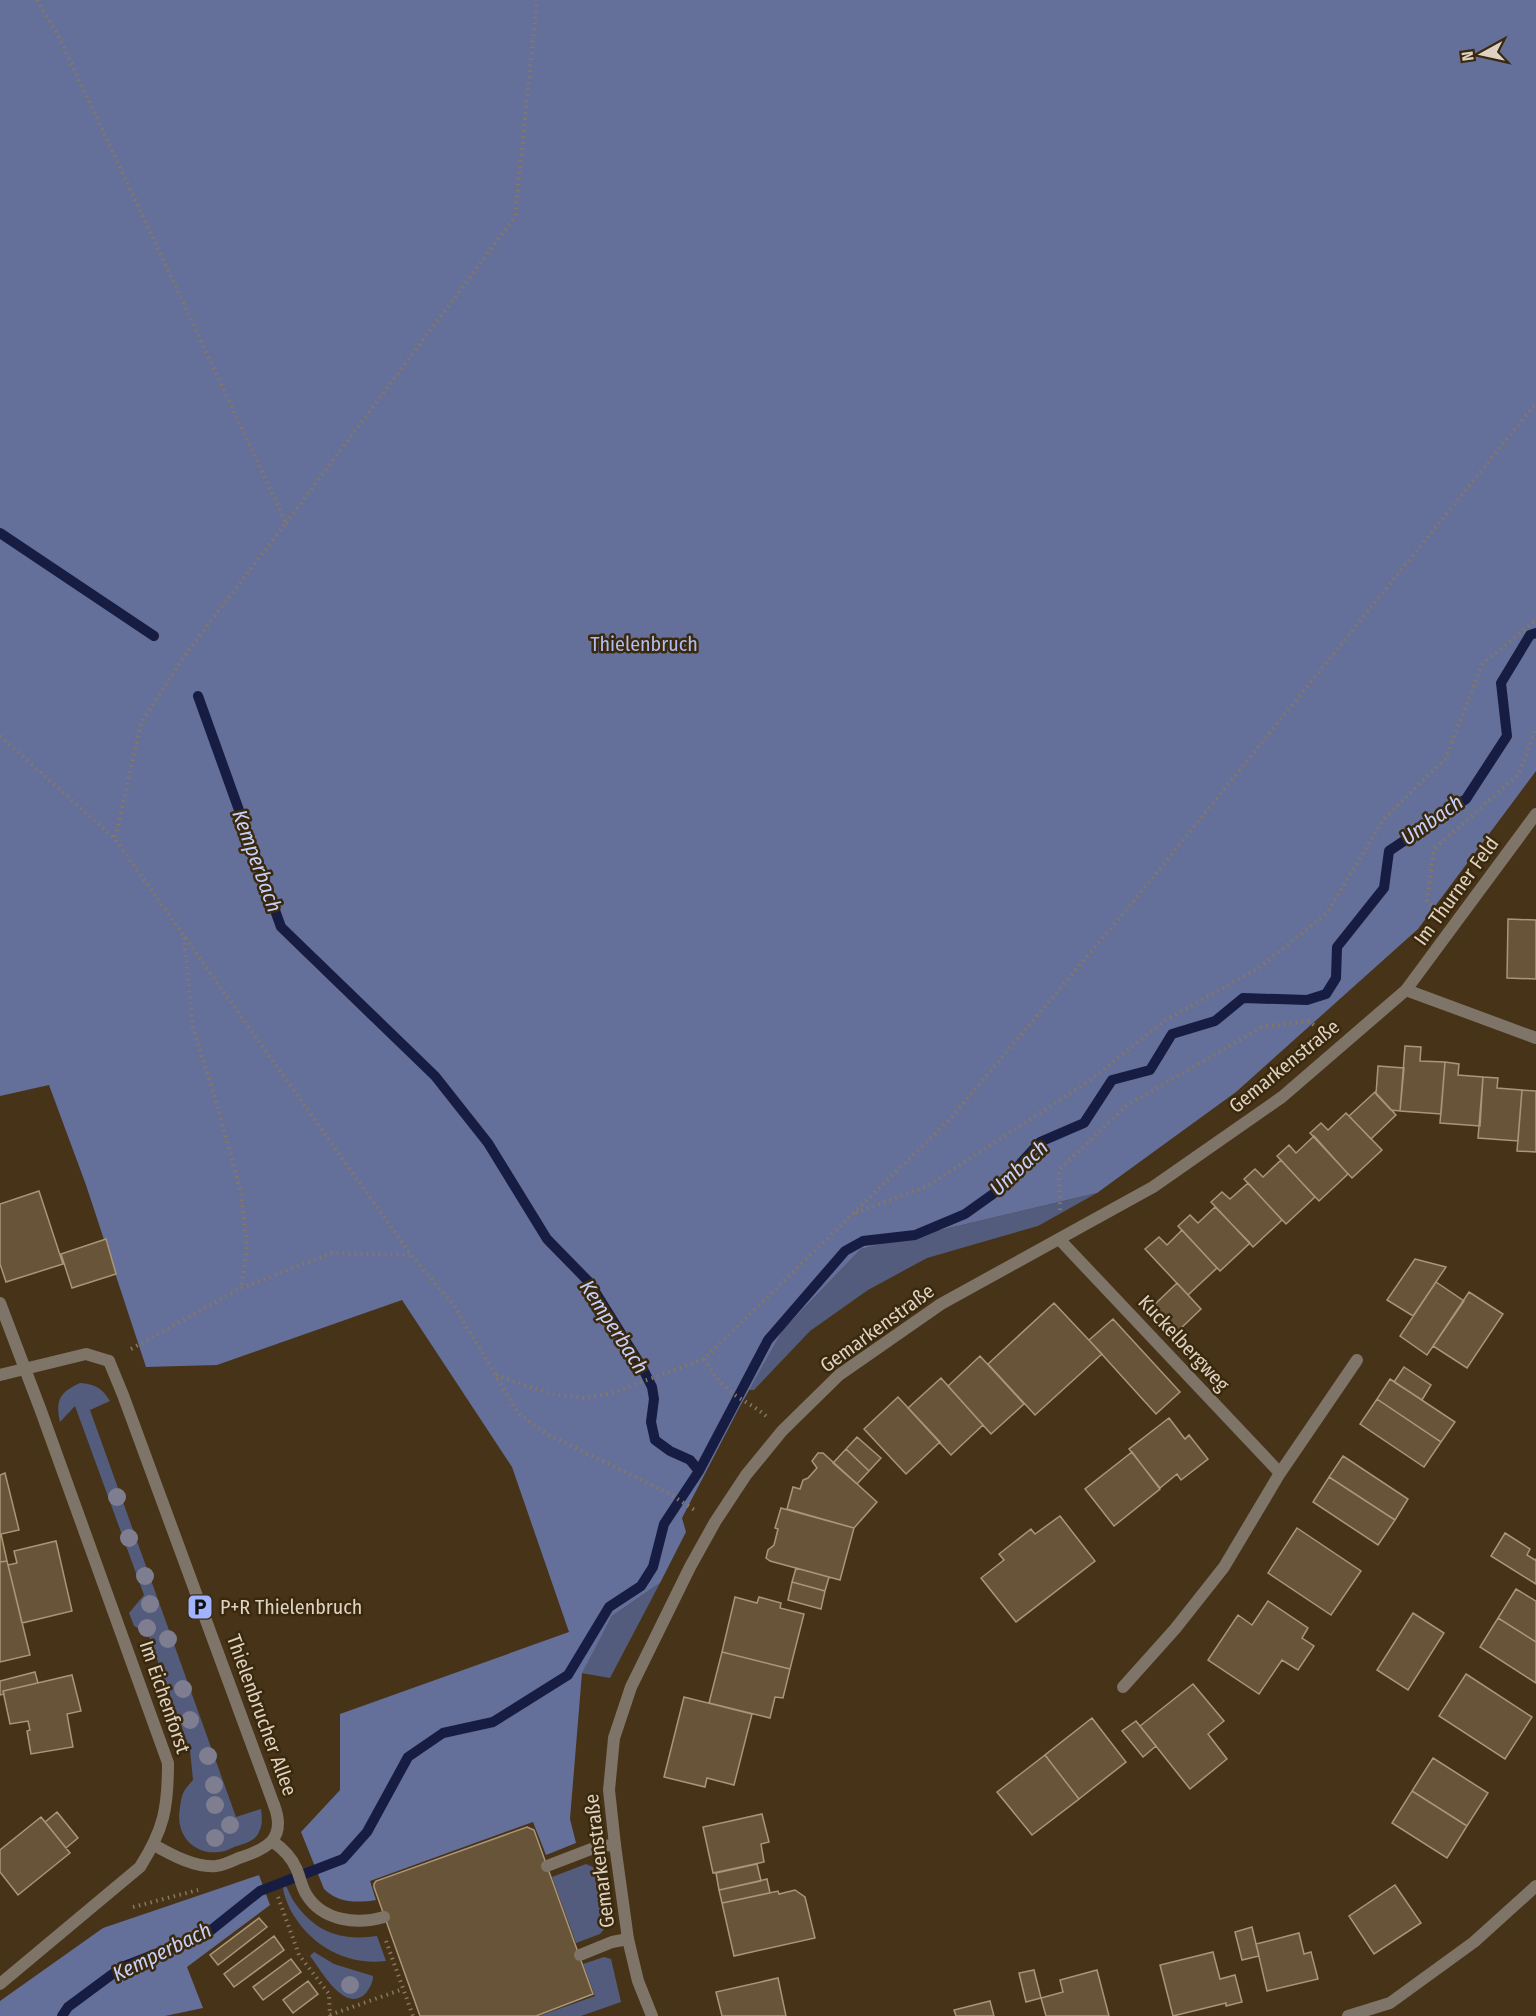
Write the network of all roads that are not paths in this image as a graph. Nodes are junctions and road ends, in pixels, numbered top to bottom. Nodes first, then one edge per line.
1 (1536, 814) edge
2 (1406, 990) junction
3 (1536, 1038) edge
4 (1060, 1240) junction
5 (0, 1303) edge
6 (1357, 1360) dead end
7 (25, 1368) junction
8 (0, 1375) edge
9 (1280, 1473) junction
10 (1123, 1687) dead end
11 (272, 1841) junction
12 (154, 1845) junction
13 (615, 1845) junction
14 (547, 1866) dead end
15 (1536, 1886) edge
16 (384, 1917) dead end
17 (628, 1940) junction
18 (580, 1954) dead end
19 (0, 1984) edge
20 (652, 2016) edge
21 (1348, 2016) edge

1 - 2 street, Im Thurner Feld
2 - 3 street
2 - 4 street, Gemarkenstraße
4 - 9 street, Kuckelbergweg
4 - 13 street, Gemarkenstraße
5 - 7 street
6 - 9 street
7 - 8 street
7 - 11 street, Thielenbrucher Allee
7 - 12 street, Im Eichenforst
9 - 10 street
11 - 12 street
11 - 16 street
12 - 19 street, Im Eichenforst
13 - 14 street
13 - 17 street, Gemarkenstraße
15 - 21 street
17 - 18 street
17 - 20 street, Gemarkenstraße

